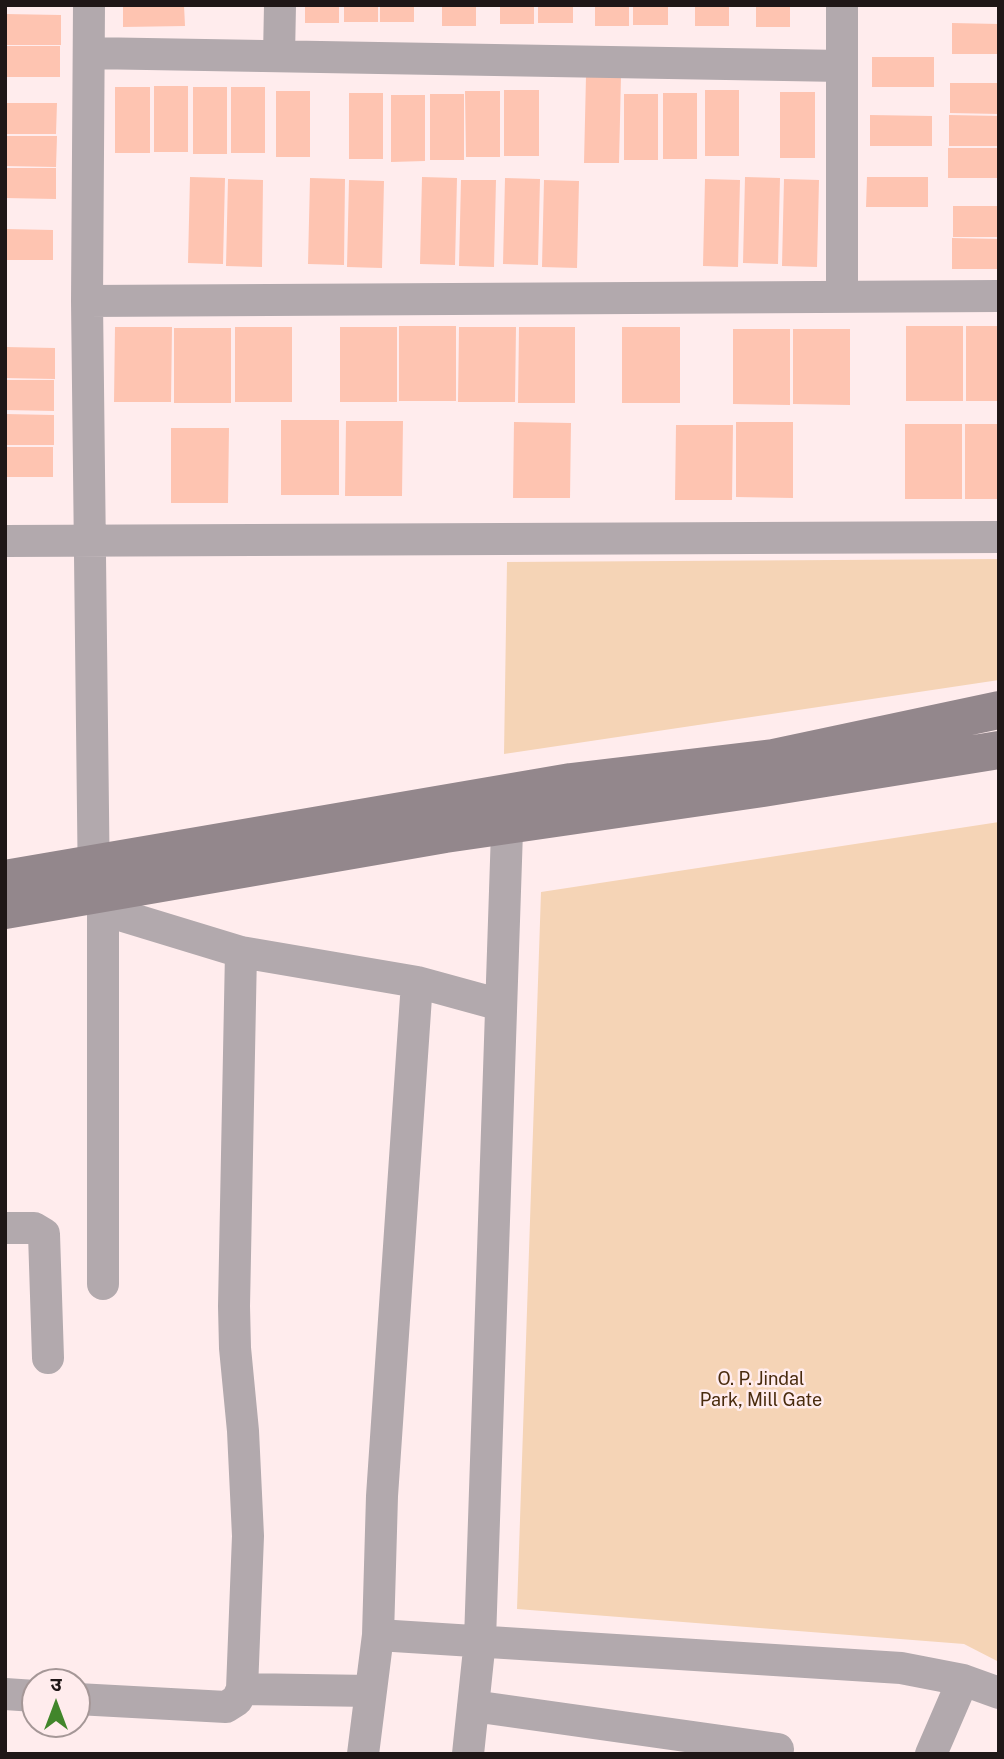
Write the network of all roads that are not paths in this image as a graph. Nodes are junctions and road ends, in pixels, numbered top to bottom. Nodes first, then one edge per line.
1 (89, 5) edge
2 (280, 5) edge
3 (842, 5) edge
4 (89, 53) junction
5 (279, 56) junction
6 (842, 66) junction
7 (999, 296) edge
8 (842, 297) junction
9 (87, 301) junction
10 (999, 537) edge
11 (5, 541) edge
12 (89, 541) junction
13 (999, 710) edge
14 (999, 750) edge
15 (508, 808) junction
16 (5, 879) edge
17 (97, 888) junction
18 (5, 910) edge
19 (241, 952) junction
20 (417, 982) junction
21 (501, 1005) junction
22 (5, 1228) edge
23 (103, 1284) dead end
24 (48, 1358) dead end
25 (378, 1635) junction
26 (480, 1640) junction
27 (962, 1680) junction
28 (242, 1689) junction
29 (371, 1691) junction
30 (999, 1693) edge
31 (91, 1700) edge
32 (473, 1706) junction
33 (778, 1749) dead end
34 (363, 1754) edge
35 (468, 1754) edge
36 (930, 1754) edge

1 - 4 street
2 - 5 street
3 - 6 street
4 - 5 street
4 - 9 street
5 - 6 street
6 - 8 street
7 - 8 street
8 - 9 street
9 - 12 street
10 - 12 street
11 - 12 street
12 - 17 street
13 - 15 main road
14 - 15 main road
15 - 17 main road
15 - 21 street
16 - 17 main road
17 - 18 main road
17 - 19 street
17 - 23 street
19 - 20 street
19 - 28 street
20 - 21 street
20 - 25 street
21 - 26 street
22 - 24 street
25 - 26 street
25 - 29 street
26 - 27 street
26 - 32 street
27 - 30 street
27 - 36 street
28 - 29 street
28 - 31 street
29 - 34 street
32 - 33 street
32 - 35 street

